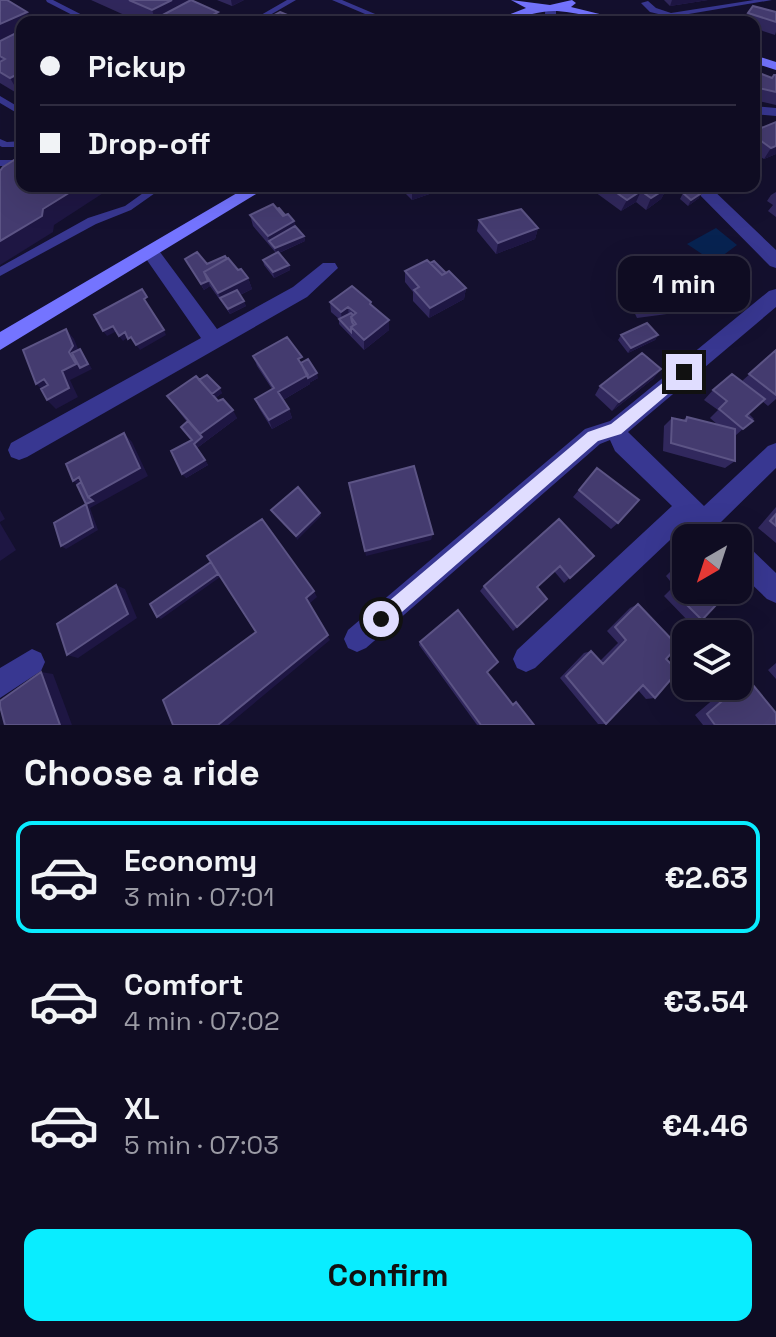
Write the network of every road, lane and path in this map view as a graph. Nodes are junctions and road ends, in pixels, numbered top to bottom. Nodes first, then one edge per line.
1 (292, 0) edge
2 (336, 0) edge
3 (517, 0) edge
4 (574, 0) edge
5 (585, 0) edge
6 (768, 0) edge
7 (49, 1) edge
8 (670, 6) dead end
9 (549, 12) edge
10 (80, 16) edge
11 (264, 16) edge
12 (375, 16) edge
13 (528, 16) edge
14 (585, 16) edge
15 (614, 16) edge
16 (151, 192) edge
17 (251, 192) edge
18 (705, 192) edge
19 (151, 253) junction
20 (776, 261) edge
21 (329, 268) dead end
22 (0, 272) edge
23 (776, 296) edge
24 (213, 339) junction
25 (0, 342) edge
26 (616, 429) junction
27 (19, 450) dead end
28 (776, 453) edge
29 (704, 523) edge
30 (752, 567) edge
31 (776, 590) edge
32 (357, 639) dead end
33 (526, 659) dead end
34 (32, 662) dead end
35 (0, 684) edge

1 - 11 lane
2 - 12 lane
3 - 9 street
4 - 9 street
5 - 15 street
6 - 8 lane
7 - 10 lane
9 - 13 street
9 - 14 street
16 - 22 lane
17 - 19 street
18 - 20 street
19 - 24 street
19 - 25 street
21 - 24 street
23 - 26 street
24 - 27 street
26 - 29 street
26 - 32 street
28 - 29 street
29 - 33 street
30 - 31 street
34 - 35 street

